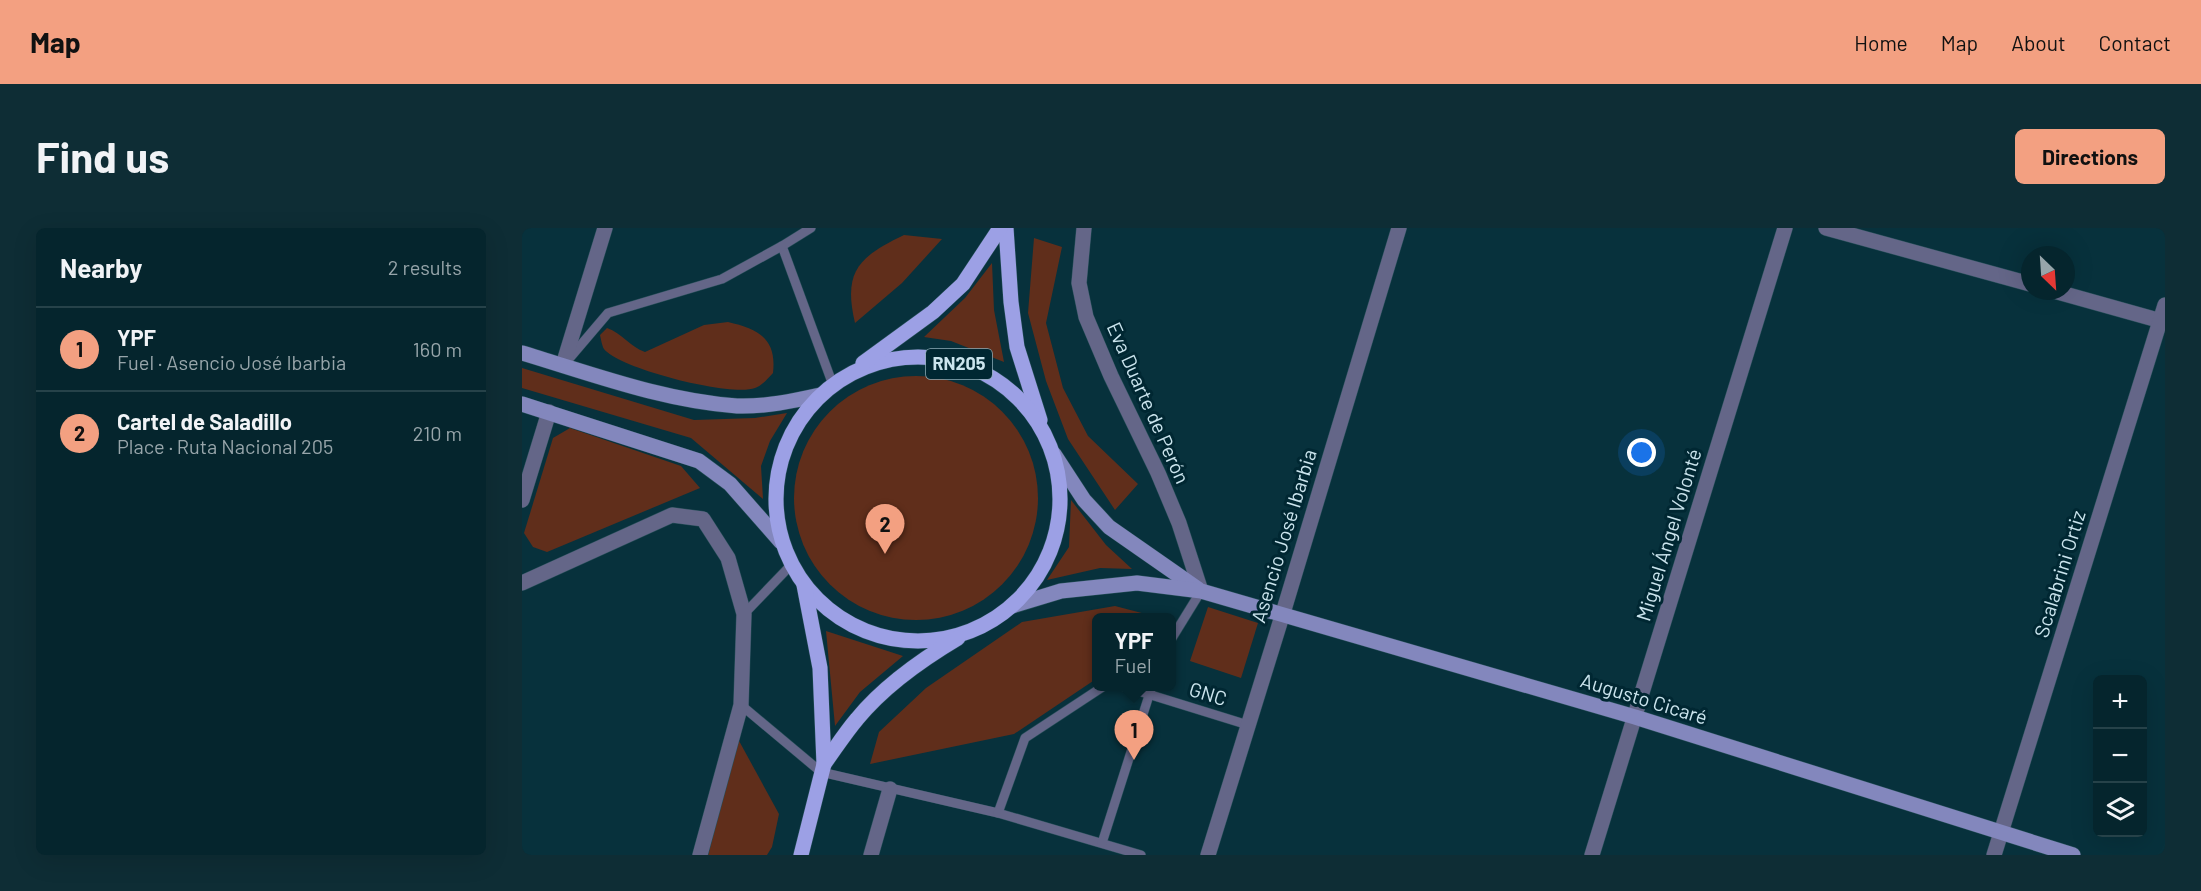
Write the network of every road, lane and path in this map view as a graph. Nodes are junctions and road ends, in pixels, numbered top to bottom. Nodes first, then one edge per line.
1 (605, 228) edge
2 (811, 228) edge
3 (1000, 228) edge
4 (1006, 228) edge
5 (1084, 228) edge
6 (1399, 228) edge
7 (1785, 228) edge
8 (1826, 228) edge
9 (782, 246) junction
10 (2021, 282) edge
11 (2075, 296) edge
12 (2163, 316) edge
13 (522, 353) edge
14 (563, 365) junction
15 (839, 381) junction
16 (820, 395) junction
17 (522, 404) edge
18 (549, 412) junction
19 (1044, 431) junction
20 (1054, 454) junction
21 (522, 500) edge
22 (781, 542) junction
23 (791, 565) junction
24 (522, 583) edge
25 (804, 585) junction
26 (1201, 591) junction
27 (1012, 606) junction
28 (1283, 613) junction
29 (744, 614) junction
30 (1176, 632) edge
31 (966, 633) junction
32 (1098, 691) edge
33 (1150, 691) edge
34 (741, 705) junction
35 (1635, 717) junction
36 (1248, 725) junction
37 (822, 768) junction
38 (890, 789) junction
39 (998, 813) junction
40 (2002, 831) junction
41 (1102, 843) junction
42 (700, 855) edge
43 (801, 855) edge
44 (871, 855) edge
45 (1141, 855) edge
46 (1208, 855) edge
47 (1592, 855) edge
48 (1994, 855) edge
49 (2073, 855) edge

1 - 14 street
2 - 9 lane
3 - 15 main road, RN205
4 - 19 main road, RN205
5 - 26 street, Eva Duarte de Perón
6 - 28 street, Asencio José Ibarbia
7 - 35 street, Miguel Ángel Volonté
8 - 10 street
9 - 14 lane
9 - 15 lane
11 - 12 street
12 - 40 street, Scalabrini Ortiz
13 - 14 main road
14 - 16 main road
15 - 16 main road, RN205
15 - 19 main road, RN205
16 - 22 main road, RN205
17 - 18 main road
18 - 21 street
18 - 22 main road
19 - 20 main road, RN205
20 - 26 main road
20 - 27 main road, RN205
22 - 23 main road, RN205
23 - 25 main road, RN205
23 - 29 lane
24 - 29 street
25 - 31 main road, RN205
25 - 37 main road, RN205
26 - 27 main road
26 - 28 main road, Augusto Cicaré
26 - 30 lane
27 - 31 main road, RN205
28 - 35 main road, Augusto Cicaré
28 - 36 street, Asencio José Ibarbia
29 - 34 street
31 - 37 main road, RN205
32 - 39 lane
33 - 36 lane, GNC
33 - 41 lane
34 - 37 lane
34 - 42 street
35 - 40 main road, Augusto Cicaré
35 - 47 street, Miguel Ángel Volonté
36 - 46 street, Asencio José Ibarbia
37 - 38 lane
37 - 43 main road, RN205
38 - 39 lane
38 - 44 street
39 - 41 lane
40 - 48 street, Scalabrini Ortiz
40 - 49 main road, Augusto Cicaré
41 - 45 lane

